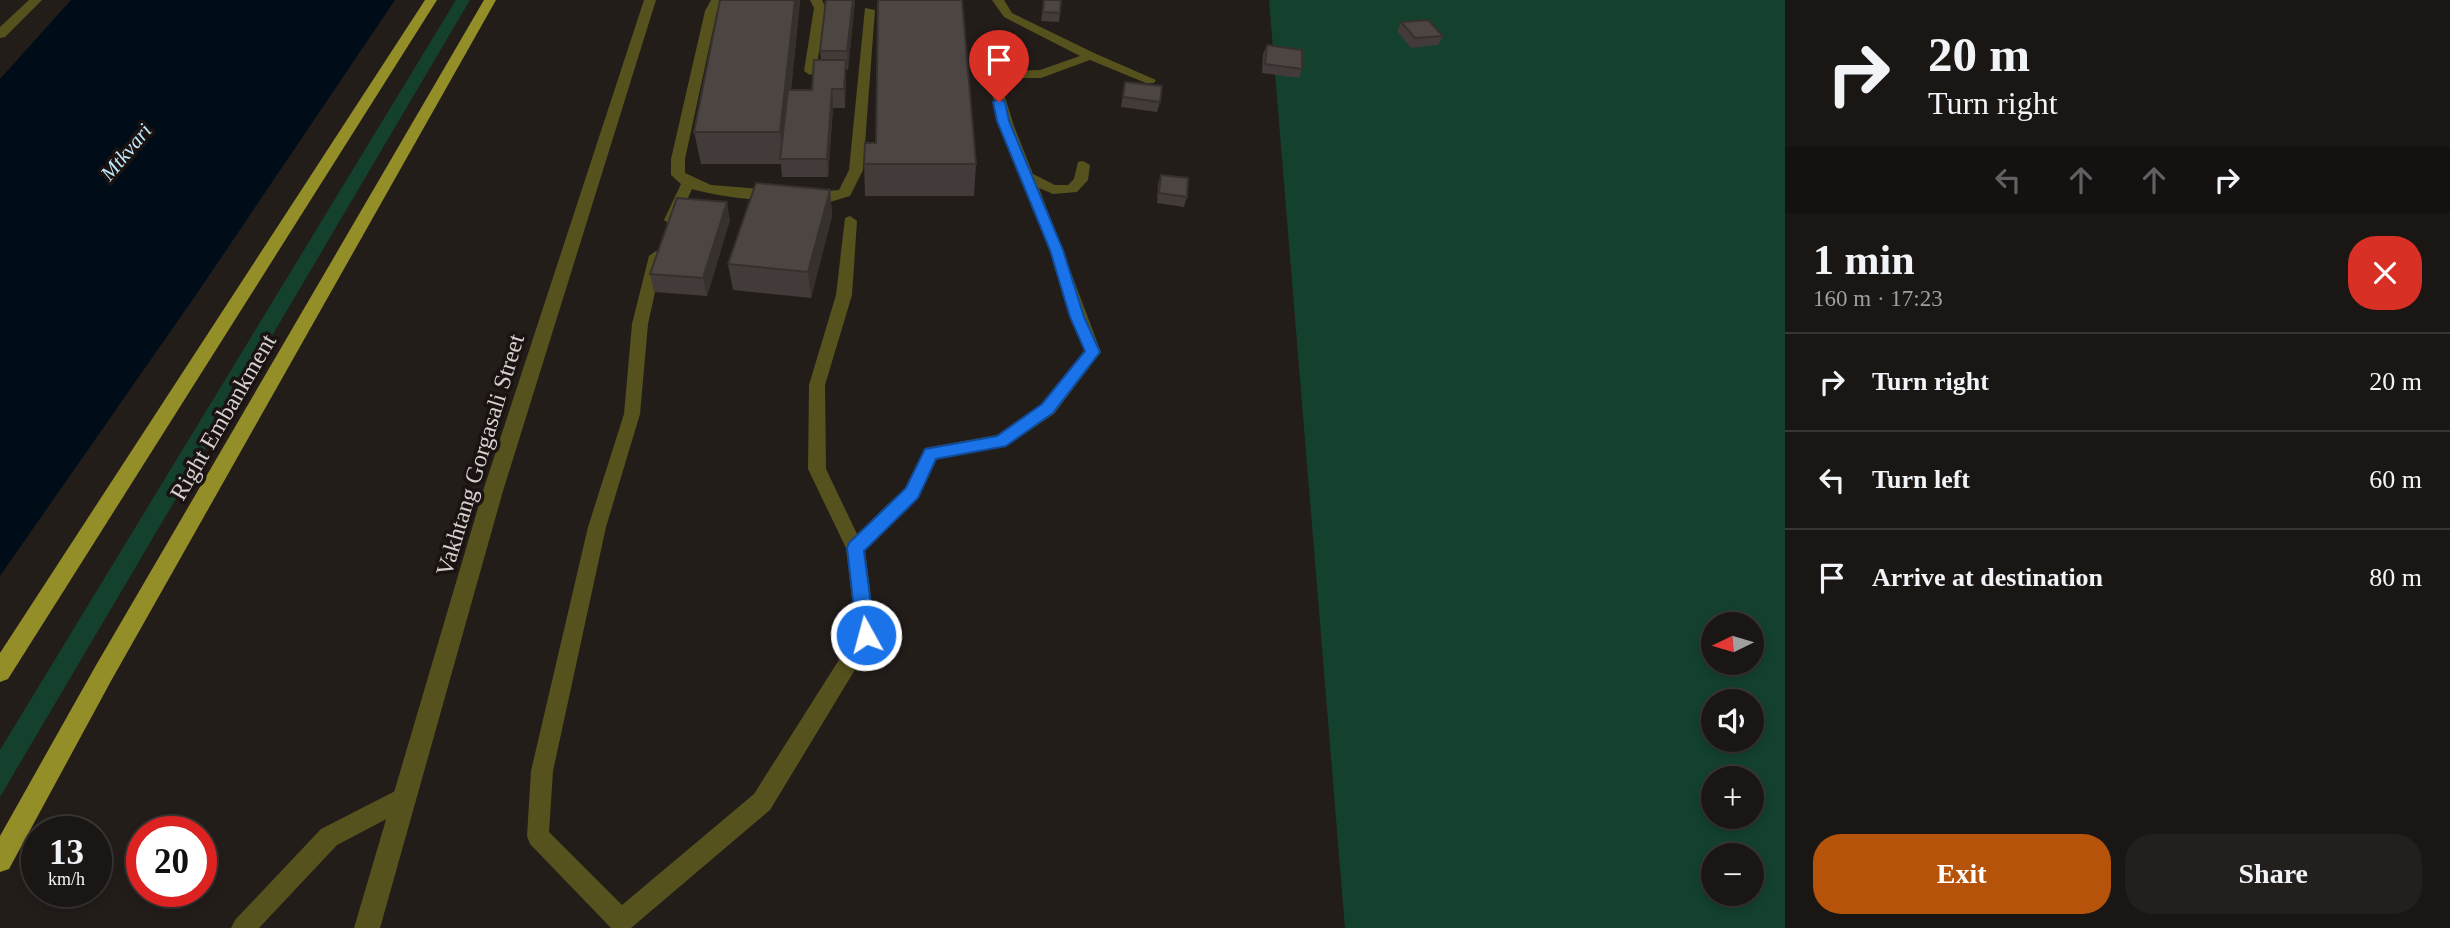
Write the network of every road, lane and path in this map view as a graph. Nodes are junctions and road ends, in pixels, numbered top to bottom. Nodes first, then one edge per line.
1 (36, 0) edge
2 (432, 0) edge
3 (490, 0) edge
4 (650, 0) edge
5 (717, 0) edge
6 (816, 0) edge
7 (998, 0) edge
8 (869, 10) dead end
9 (0, 34) edge
10 (1090, 56) junction
11 (810, 71) edge
12 (1150, 80) dead end
13 (1083, 165) dead end
14 (1027, 176) junction
15 (688, 184) junction
16 (850, 221) dead end
17 (855, 548) junction
18 (0, 672) edge
19 (405, 797) junction
20 (0, 860) edge
21 (620, 925) edge
22 (243, 928) edge
23 (367, 928) edge

1 - 9 street
2 - 18 highway, Right Embankment
3 - 20 highway, Right Embankment
4 - 19 street, Vakhtang Gorgasali Street
5 - 15 lane
6 - 11 lane
7 - 10 lane
8 - 15 lane
10 - 12 lane
10 - 14 lane
13 - 14 lane
14 - 17 lane
15 - 21 lane
16 - 17 lane
17 - 21 lane
19 - 22 lane
19 - 23 street, Vakhtang Gorgasali Street

